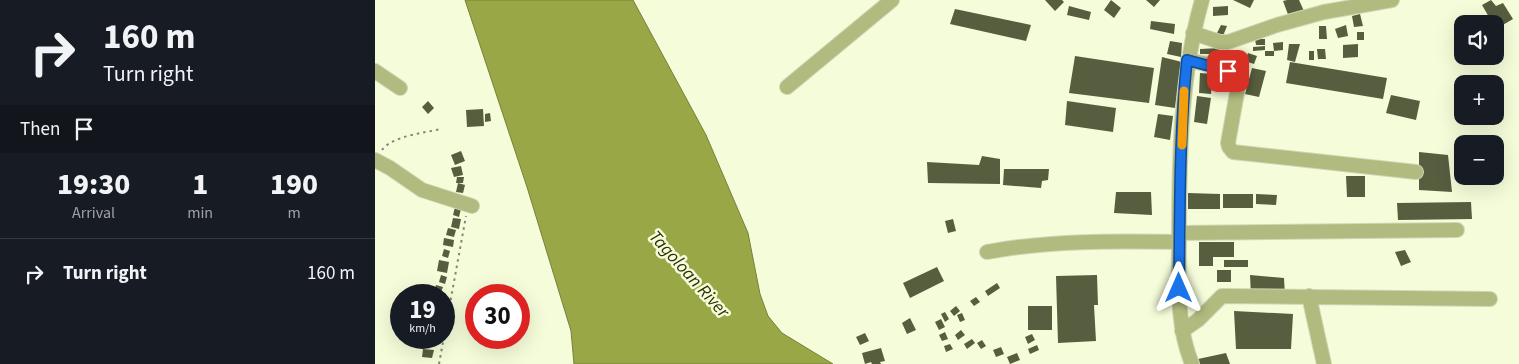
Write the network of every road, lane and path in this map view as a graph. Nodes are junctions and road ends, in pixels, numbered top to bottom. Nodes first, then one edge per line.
1 (892, 0) edge
2 (1202, 0) edge
3 (1392, 0) edge
4 (1193, 33) junction
5 (1187, 60) junction
6 (375, 71) edge
7 (787, 87) dead end
8 (400, 88) dead end
9 (441, 129) dead end
10 (375, 160) edge
11 (1416, 172) dead end
12 (470, 206) joint
13 (1457, 230) dead end
14 (1179, 237) junction
15 (987, 252) dead end
16 (1309, 296) junction
17 (1490, 299) dead end
18 (1182, 331) junction
19 (439, 364) edge
20 (1192, 364) edge
21 (1324, 364) edge

1 - 7 street
2 - 4 street
3 - 4 street
4 - 5 street
5 - 11 street
5 - 14 street
6 - 8 street
9 - 10 path
10 - 12 street
12 - 19 path
13 - 14 street
14 - 15 street
14 - 18 street
16 - 17 street
16 - 18 street
16 - 21 street
18 - 20 street

